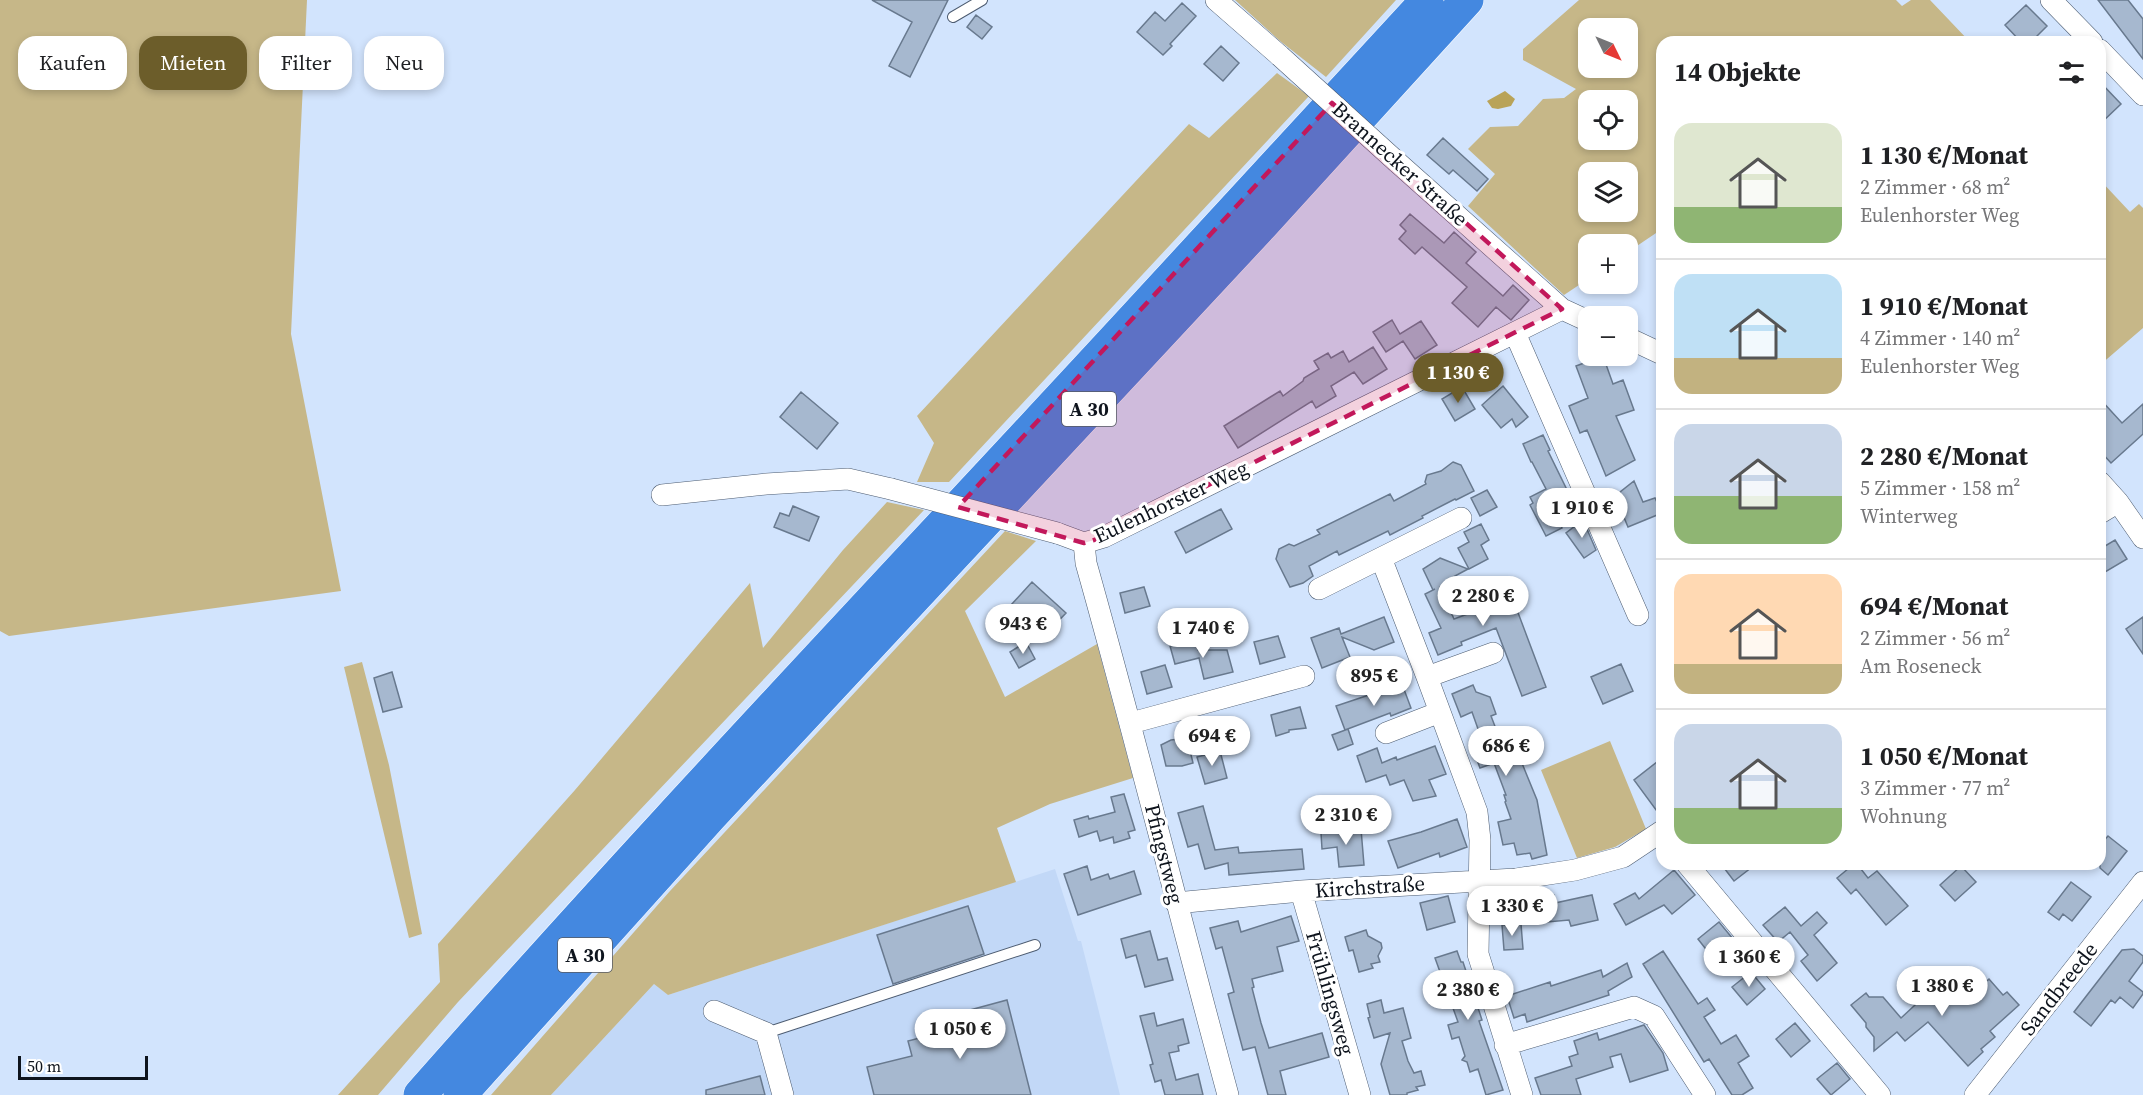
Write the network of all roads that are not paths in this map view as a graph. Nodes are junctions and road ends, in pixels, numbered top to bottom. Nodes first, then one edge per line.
1 (982, 0) edge
2 (1216, 0) edge
3 (1427, 0) edge
4 (1467, 0) edge
5 (2051, 0) edge
6 (953, 17) dead end
7 (2086, 36) edge
8 (2106, 57) edge
9 (2143, 95) edge
10 (1562, 309) junction
11 (1578, 316) edge
12 (1515, 333) junction
13 (1638, 343) edge
14 (1656, 351) edge
15 (2106, 488) edge
16 (662, 495) dead end
17 (2118, 501) junction
18 (2106, 509) edge
19 (2137, 516) edge
20 (1461, 518) dead end
21 (2143, 538) edge
22 (1084, 543) junction
23 (1381, 558) junction
24 (1319, 589) dead end
25 (1638, 615) dead end
26 (1493, 653) dead end
27 (1304, 676) dead end
28 (1427, 676) junction
29 (1440, 712) junction
30 (1131, 723) junction
31 (1386, 733) dead end
32 (1656, 835) edge
33 (1692, 870) edge
34 (1479, 880) junction
35 (2143, 882) edge
36 (1301, 891) junction
37 (1176, 903) junction
38 (1035, 945) dead end
39 (714, 1011) dead end
40 (766, 1033) junction
41 (1505, 1045) junction
42 (420, 1095) edge
43 (460, 1095) edge
44 (783, 1095) edge
45 (1228, 1095) edge
46 (1360, 1095) edge
47 (1522, 1095) edge
48 (1705, 1095) edge
49 (1880, 1095) edge
50 (1975, 1095) edge

1 - 6 lane
2 - 10 street, Brannecker Straße, bridge
3 - 42 highway, A 30
4 - 43 highway, A 30
5 - 7 street
8 - 9 street
10 - 11 street, Brannecker Straße
10 - 12 street, Eulenhorster Weg
12 - 22 street, Eulenhorster Weg
12 - 25 street
13 - 14 street
15 - 17 street
16 - 22 street, Eulenhorster Weg, bridge
17 - 18 street
17 - 19 street
19 - 21 street
20 - 23 street
22 - 30 street, Pfingstweg
23 - 24 street
23 - 28 street
26 - 28 street
27 - 30 street
28 - 29 street
29 - 31 street
29 - 34 street
30 - 37 street, Pfingstweg
32 - 34 street, Kirchstraße
33 - 49 street
34 - 36 street, Kirchstraße
34 - 41 street
35 - 50 street, Sandbreede
36 - 37 street, Kirchstraße
36 - 46 street, Frühlingsweg
37 - 45 street, Pfingstweg
38 - 40 lane
39 - 40 street
40 - 44 street
41 - 47 street
41 - 48 street

